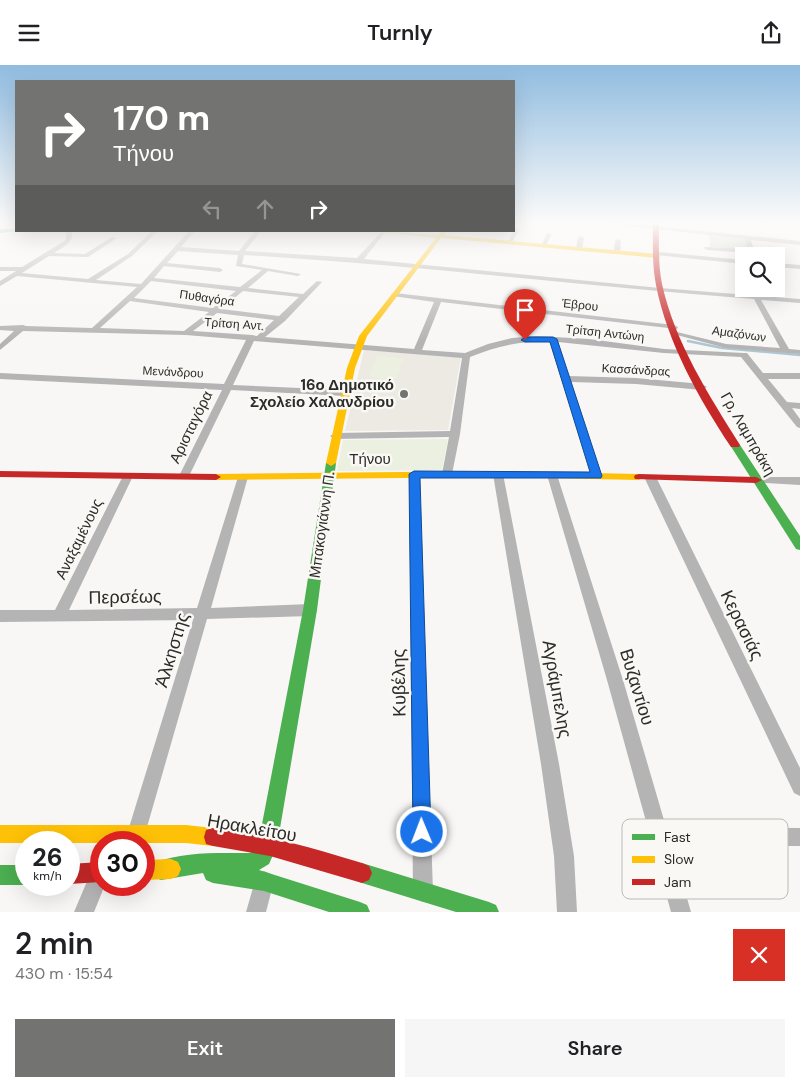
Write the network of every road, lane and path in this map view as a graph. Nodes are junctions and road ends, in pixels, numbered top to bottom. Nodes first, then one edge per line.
1 (33, 263) edge
2 (118, 263) edge
3 (239, 263) edge
4 (384, 263) edge
5 (421, 263) edge
6 (658, 263) edge
7 (161, 264) joint
8 (418, 266) junction
9 (785, 266) edge
10 (800, 267) edge
11 (0, 269) edge
12 (23, 269) junction
13 (220, 269) dead end
14 (265, 271) junction
15 (16, 274) junction
16 (298, 274) dead end
17 (149, 279) junction
18 (89, 281) junction
19 (319, 282) dead end
20 (0, 284) edge
21 (143, 286) junction
22 (242, 289) junction
23 (660, 290) junction
24 (395, 295) junction
25 (735, 295) edge
26 (305, 296) junction
27 (756, 297) joint
28 (130, 299) junction
29 (438, 301) junction
30 (800, 301) edge
31 (214, 311) junction
32 (282, 319) junction
33 (23, 327) junction
34 (0, 328) edge
35 (94, 329) junction
36 (675, 330) junction
37 (186, 333) junction
38 (257, 337) junction
39 (553, 339) junction
40 (358, 346) junction
41 (0, 349) edge
42 (683, 349) junction
43 (786, 351) junction
44 (417, 352) junction
45 (800, 352) edge
46 (466, 356) junction
47 (0, 376) edge
48 (761, 376) junction
49 (800, 377) edge
50 (567, 379) junction
51 (228, 387) junction
52 (702, 387) junction
53 (345, 393) junction
54 (784, 405) junction
55 (800, 406) edge
56 (800, 425) edge
57 (455, 435) junction
58 (335, 436) junction
59 (0, 474) edge
60 (414, 474) junction
61 (447, 474) junction
62 (498, 474) junction
63 (328, 475) junction
64 (552, 475) junction
65 (128, 476) junction
66 (597, 476) junction
67 (184, 477) junction
68 (243, 477) junction
69 (651, 479) junction
70 (756, 480) junction
71 (800, 481) edge
72 (800, 546) edge
73 (310, 610) junction
74 (202, 614) junction
75 (0, 616) edge
76 (60, 616) junction
77 (800, 787) edge
78 (655, 819) edge
79 (137, 831) edge
80 (0, 834) edge
81 (90, 834) edge
82 (155, 834) edge
83 (267, 846) junction
84 (155, 870) edge
85 (161, 870) junction
86 (0, 875) edge
87 (15, 875) edge
88 (264, 881) junction
89 (423, 892) junction
90 (91, 896) edge
91 (678, 899) edge
92 (84, 912) edge
93 (256, 912) edge
94 (360, 912) edge
95 (489, 912) edge
96 (567, 912) edge
97 (682, 912) edge

1 - 12 street
2 - 18 street
3 - 14 street
4 - 8 street
5 - 8 street, Μπακογιάννη Π.
6 - 23 street, Γρ, Λαμπράκη
7 - 13 street
7 - 17 street
8 - 23 street
8 - 24 street, Μπακογιάννη Π.
9 - 10 street
11 - 12 street
12 - 15 street
14 - 16 street
14 - 22 street
15 - 18 street
15 - 20 street
17 - 21 street
17 - 22 street
18 - 21 street
19 - 26 street
21 - 28 street
22 - 26 street
22 - 31 street
23 - 25 street
23 - 36 street, Γρ, Λαμπράκη
24 - 29 street, Έβρου
24 - 40 street, Μπακογιάννη Π.
26 - 32 street
27 - 30 street
27 - 43 street
28 - 31 street, Πυθαγόρα
28 - 35 street
29 - 36 street, Έβρου
29 - 44 street
31 - 32 street, Πυθαγόρα
31 - 37 street
32 - 38 street
33 - 34 street, Τρίτση Αντ.
33 - 35 street, Τρίτση Αντ.
33 - 41 street
35 - 37 street, Τρίτση Αντ.
36 - 42 street, Γρ, Λαμπράκη
36 - 43 street, Αμαζόνων
37 - 38 street, Τρίτση Αντ.
38 - 40 street, Τρίτση Αντ.
38 - 51 street, Αρισταγόρα
39 - 42 street, Τρίτση Αντώνη
39 - 46 street, Τρίτση Αντώνη
39 - 50 street
40 - 44 street, Τρίτση Αντ.
40 - 53 street, Μπακογιάννη Π.
42 - 48 street, Τρίτση Αντώνη
42 - 52 street, Γρ, Λαμπράκη
43 - 45 street, Αμαζόνων
44 - 46 street, Τρίτση Αντ.
46 - 57 street
47 - 51 street, Μενάνδρου
48 - 49 street
48 - 54 street, Τρίτση Αντώνη
50 - 52 street, Κασσάνδρας
50 - 66 street
51 - 53 street, Μενάνδρου
51 - 67 street, Αρισταγόρα
52 - 70 street, Γρ, Λαμπράκη
53 - 58 street, Μπακογιάννη Π.
54 - 55 street
54 - 56 street, Τρίτση Αντώνη
57 - 58 street
57 - 61 street
58 - 63 street, Μπακογιάννη Π.
59 - 65 street, Τήνου
60 - 61 street, Τήνου
60 - 63 street, Τήνου
60 - 89 street, Κυβέλης
61 - 62 street, Τήνου
62 - 64 street, Τήνου
62 - 96 street, Αγράμπελης
63 - 68 street, Τήνου
63 - 73 street, Μπακογιάννη Π.
64 - 66 street, Τήνου
64 - 78 street, Βυζαντίου
65 - 67 street, Τήνου
65 - 76 street, Αναξαμένους
66 - 69 street, Τήνου
67 - 68 street, Τήνου
68 - 74 street, Άλκηστης
69 - 70 street, Τήνου
69 - 77 street, Κερασιάς
70 - 71 street, Τήνου
70 - 72 street, Γρ, Λαμπράκη
73 - 74 street, Περσέως
73 - 83 street, Μπακογιάννη Π.
74 - 76 street, Περσέως
74 - 79 street, Άλκηστης
75 - 76 street, Περσέως
80 - 81 street, Ηρακλείτου
82 - 83 street, Ηρακλείτου
83 - 85 street
83 - 89 street, Ηρακλείτου
84 - 85 street
85 - 88 street
86 - 87 street
88 - 93 street
88 - 94 street
89 - 95 street, Ηρακλείτου
90 - 92 street
91 - 97 street, Βυζαντίου

